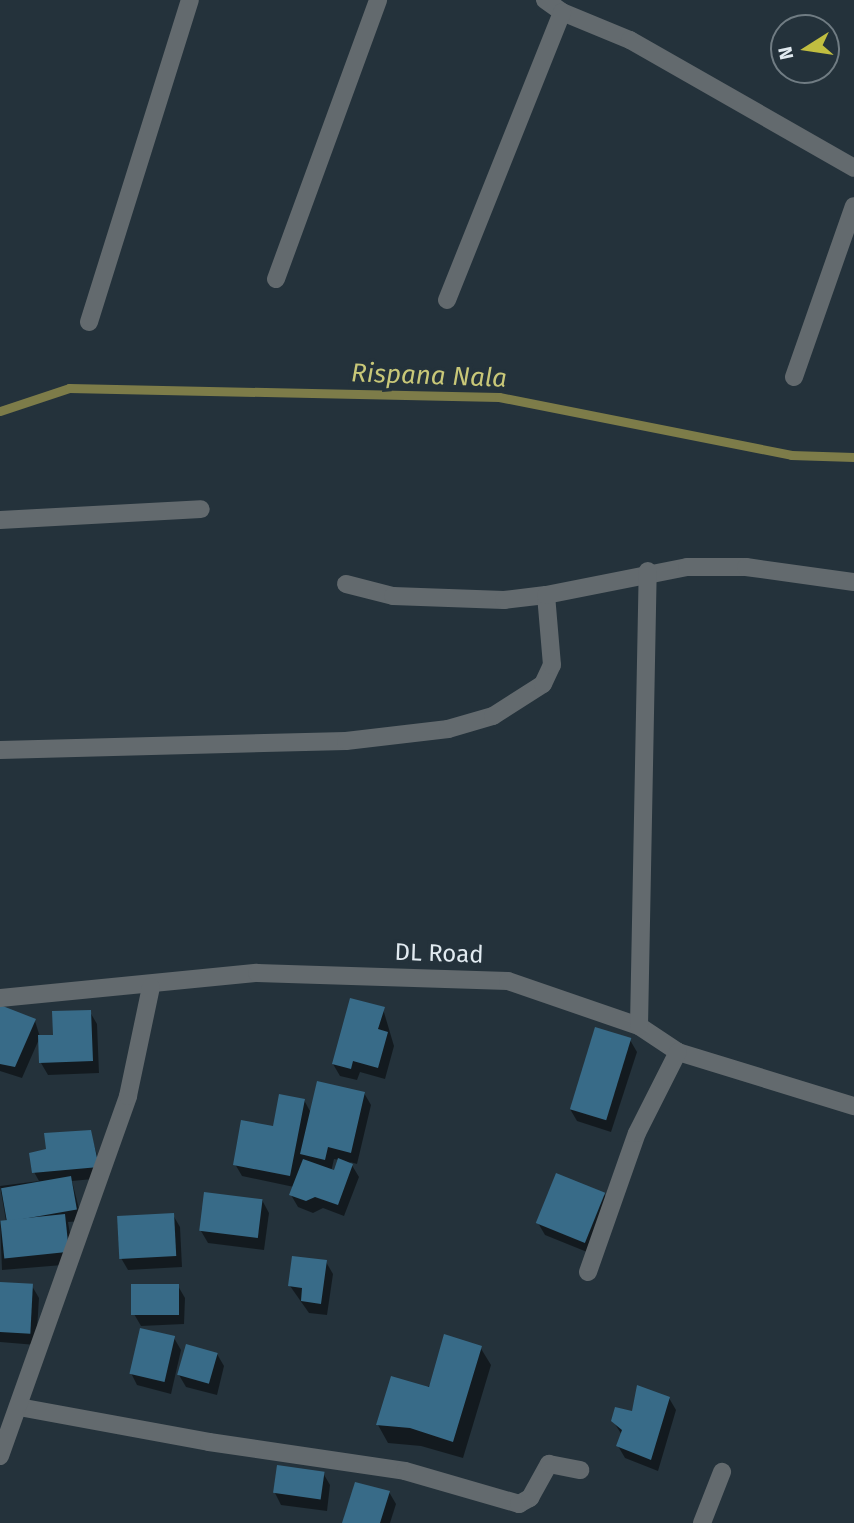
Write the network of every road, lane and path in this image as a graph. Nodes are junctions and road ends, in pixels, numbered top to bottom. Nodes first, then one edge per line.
1 (190, 0) edge
2 (378, 0) edge
3 (545, 0) edge
4 (562, 12) junction
5 (854, 168) edge
6 (854, 205) edge
7 (275, 279) dead end
8 (447, 300) dead end
9 (89, 322) dead end
10 (793, 377) dead end
11 (201, 509) dead end
12 (0, 520) edge
13 (648, 571) junction
14 (854, 582) edge
15 (346, 584) dead end
16 (546, 595) junction
17 (0, 750) edge
18 (150, 986) junction
19 (0, 998) edge
20 (639, 1026) junction
21 (678, 1052) junction
22 (854, 1106) edge
23 (588, 1272) dead end
24 (19, 1407) junction
25 (0, 1456) edge
26 (580, 1470) dead end
27 (722, 1472) dead end
28 (702, 1523) edge

1 - 9 street
2 - 7 street
3 - 4 street
4 - 5 street
4 - 8 street
6 - 10 street
11 - 12 street
13 - 14 street
13 - 16 street
13 - 20 street
15 - 16 street
16 - 17 street
18 - 19 street, DL Road
18 - 20 street, DL Road
18 - 24 street
20 - 21 street, DL Road
21 - 22 street, DL Road
21 - 23 street
24 - 25 street
24 - 26 street
27 - 28 street

